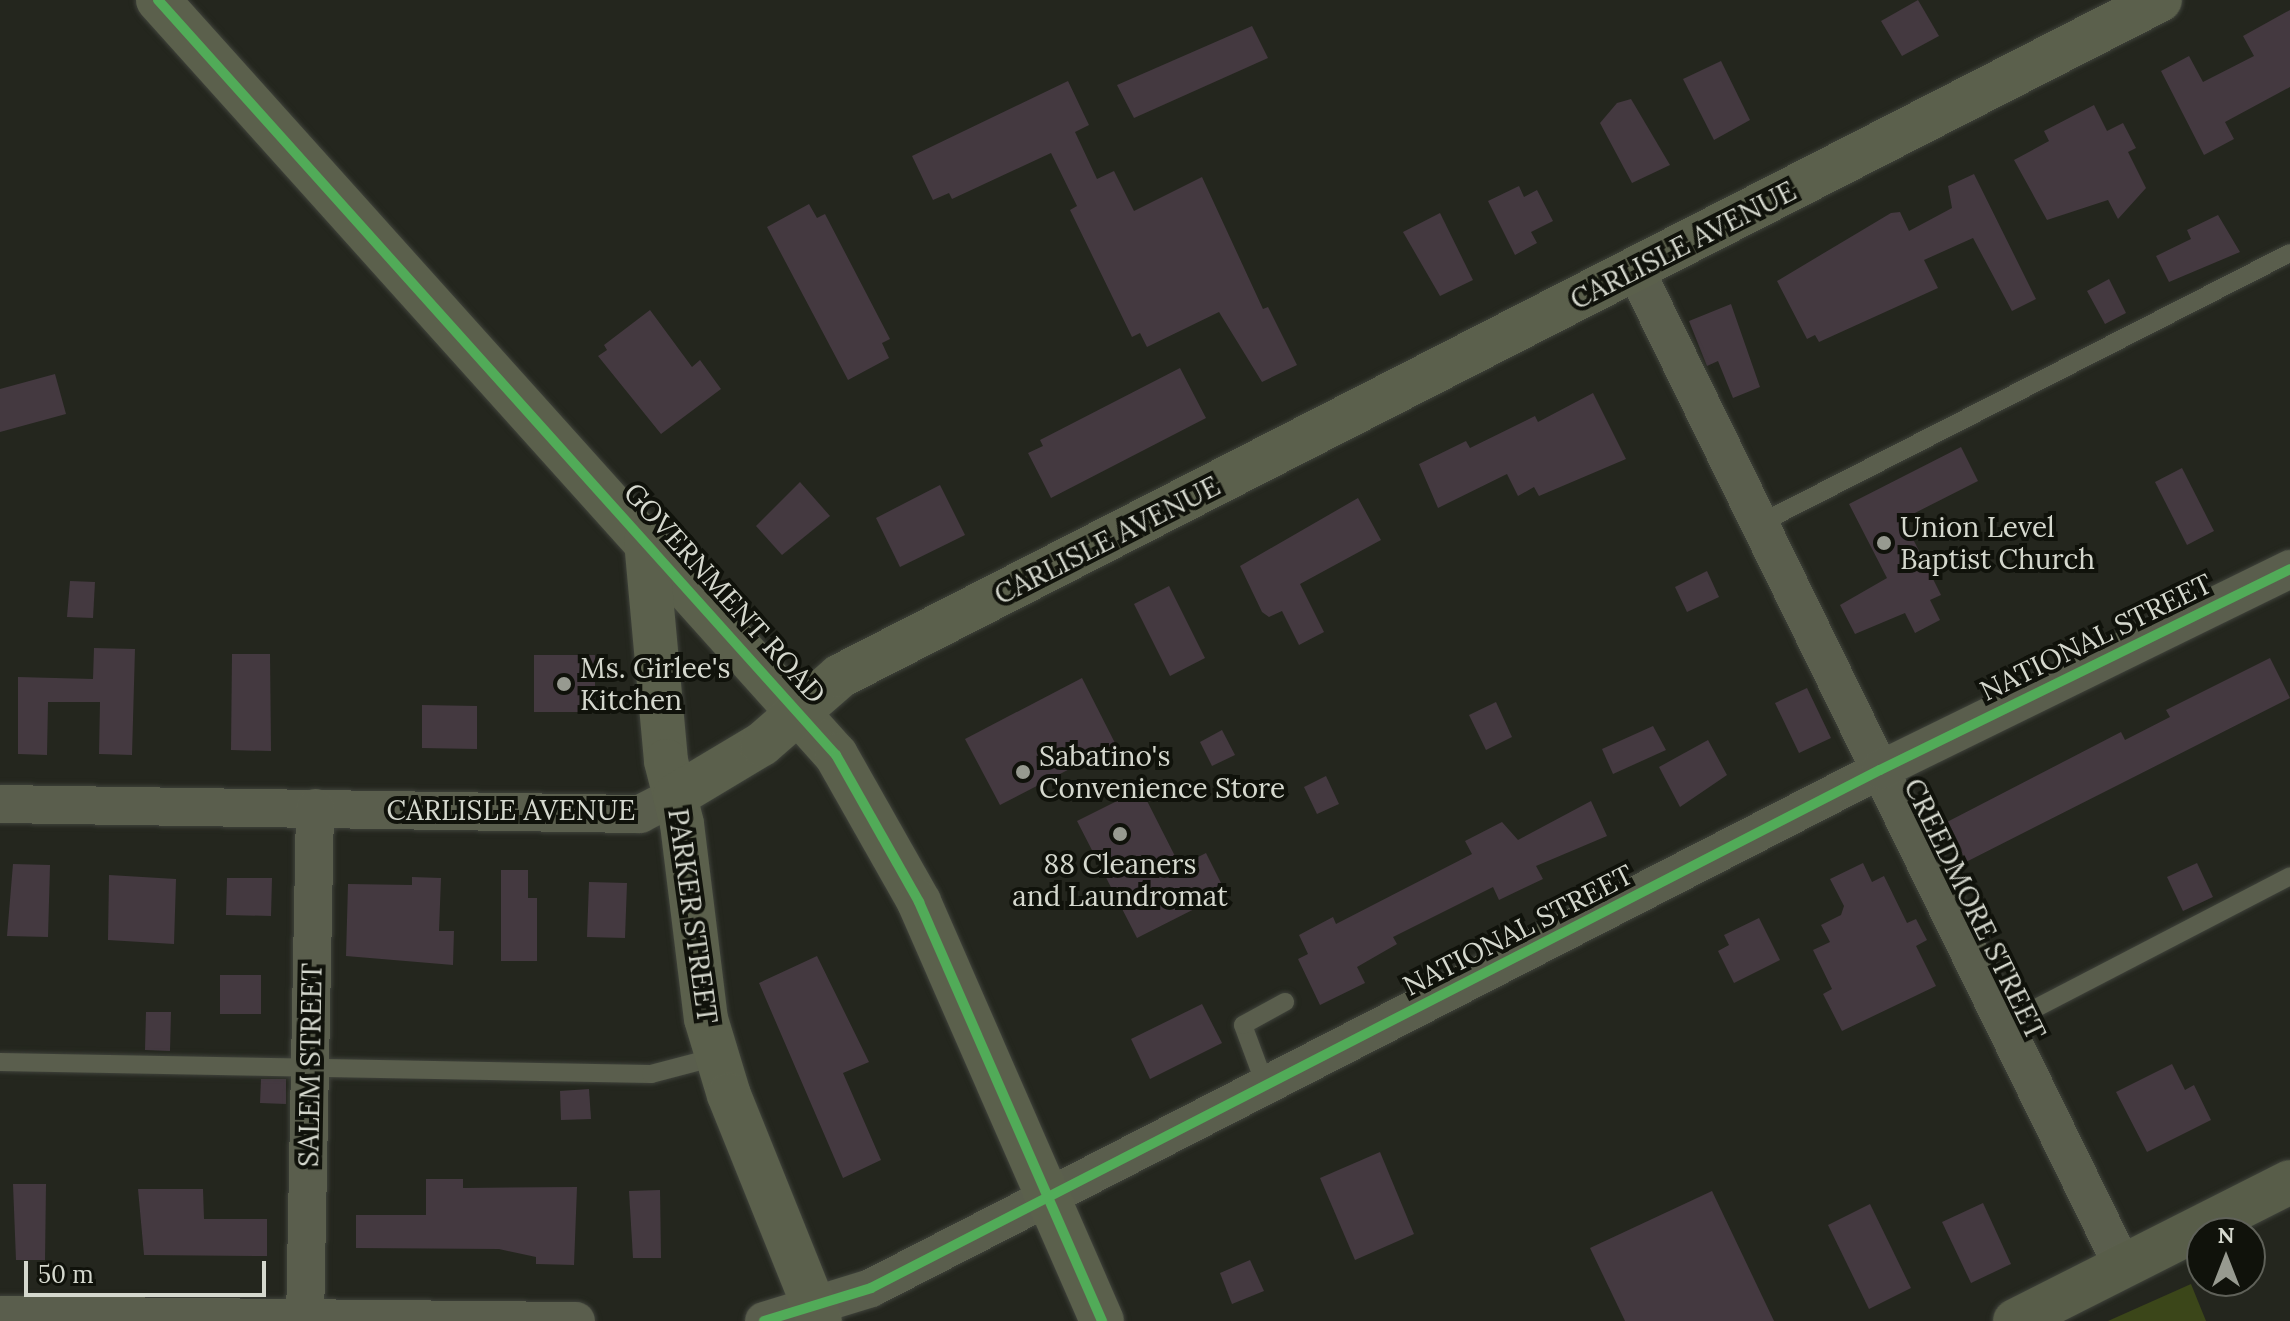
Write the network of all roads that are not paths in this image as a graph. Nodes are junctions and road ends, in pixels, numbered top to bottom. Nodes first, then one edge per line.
1 (158, 0) edge
2 (2160, 0) edge
3 (2290, 253) edge
4 (1635, 269) junction
5 (1757, 525) junction
6 (646, 541) junction
7 (2290, 569) edge
8 (799, 711) junction
9 (1880, 770) junction
10 (675, 796) junction
11 (0, 804) edge
12 (315, 808) junction
13 (2290, 876) edge
14 (1285, 1002) dead end
15 (2005, 1024) junction
16 (716, 1057) junction
17 (0, 1062) edge
18 (310, 1068) junction
19 (1266, 1087) junction
20 (2290, 1182) edge
21 (1050, 1200) junction
22 (2124, 1269) junction
23 (0, 1315) edge
24 (818, 1315) edge
25 (305, 1320) edge
26 (576, 1321) edge
27 (764, 1321) edge
28 (1102, 1321) edge
29 (2015, 1321) edge

1 - 6 main road, GOVERNMENT ROAD
2 - 4 main road, CARLISLE AVENUE
3 - 5 lane
4 - 5 street, CREEDMORE STREET
4 - 8 main road, CARLISLE AVENUE
5 - 9 street, CREEDMORE STREET
6 - 8 main road, GOVERNMENT ROAD
6 - 10 main road, PARKER STREET
7 - 9 street, NATIONAL STREET
8 - 10 main road, CARLISLE AVENUE
8 - 21 main road, GOVERNMENT ROAD
9 - 15 street, CREEDMORE STREET
9 - 19 street, NATIONAL STREET
10 - 12 street, CARLISLE AVENUE
10 - 16 main road, PARKER STREET
11 - 12 street, CARLISLE AVENUE
12 - 18 street, SALEM STREET
13 - 15 lane
14 - 19 lane
15 - 22 street, CREEDMORE STREET
16 - 18 lane
16 - 24 main road, PARKER STREET
17 - 18 lane
18 - 25 street, SALEM STREET
19 - 21 street, NATIONAL STREET
20 - 22 main road
21 - 24 street, NATIONAL STREET
21 - 28 main road, GOVERNMENT ROAD
22 - 29 main road
23 - 25 street
24 - 27 street, NATIONAL STREET
25 - 26 street

